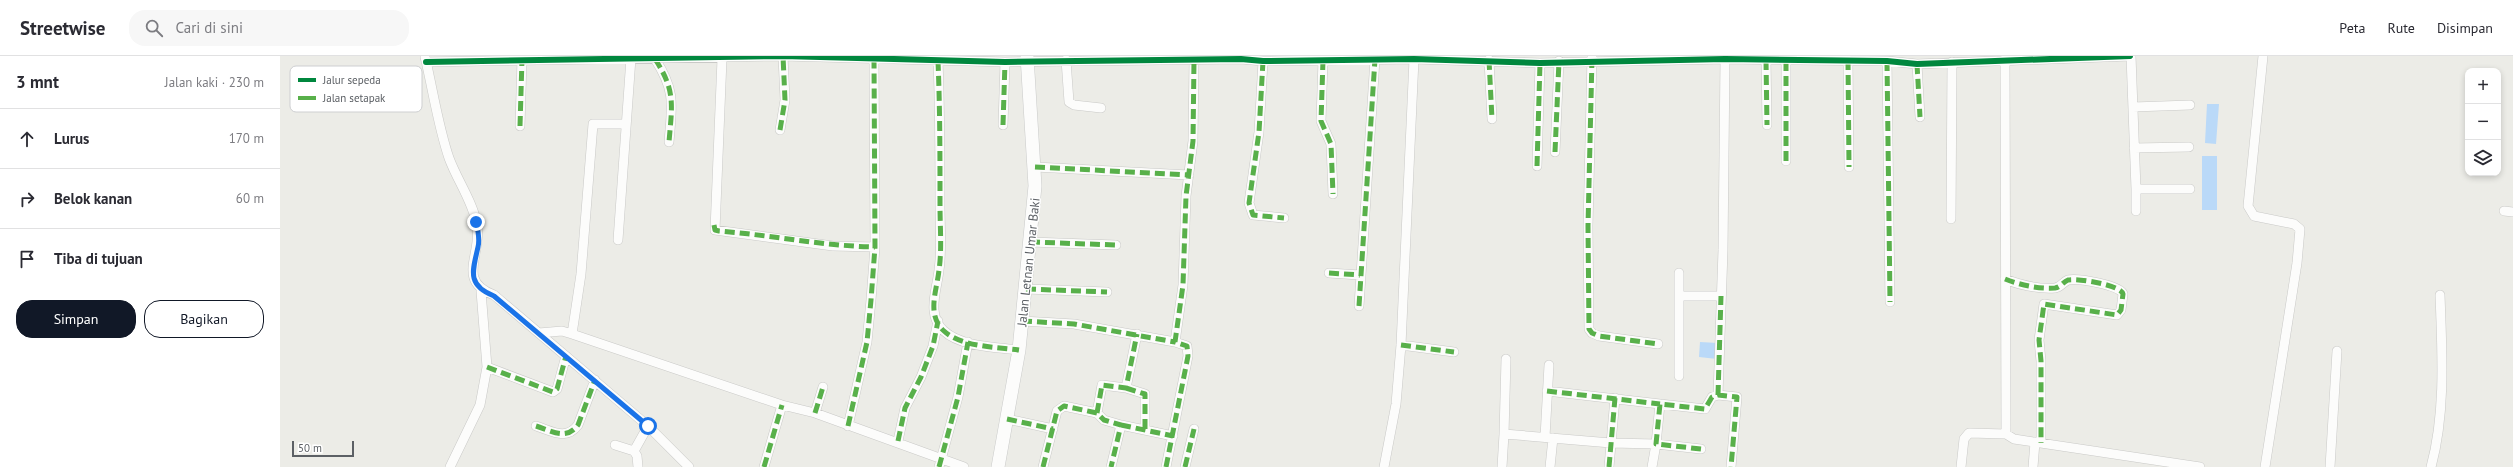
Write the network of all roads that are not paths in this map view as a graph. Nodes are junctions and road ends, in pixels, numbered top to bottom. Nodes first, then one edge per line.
1 (784, 56) edge
2 (2130, 56) edge
3 (2263, 56) edge
4 (511, 58) edge
5 (628, 58) edge
6 (848, 58) edge
7 (874, 58) junction
8 (1027, 58) edge
9 (1802, 58) edge
10 (426, 59) edge
11 (522, 59) junction
12 (655, 59) junction
13 (722, 59) junction
14 (1375, 59) junction
15 (1414, 59) junction
16 (1592, 59) edge
17 (1725, 59) junction
18 (2005, 59) junction
19 (938, 60) junction
20 (1066, 60) junction
21 (1194, 60) junction
22 (1323, 60) junction
23 (1489, 60) junction
24 (1766, 60) junction
25 (1786, 60) junction
26 (1848, 60) junction
27 (1263, 61) junction
28 (1887, 61) junction
29 (1005, 62) junction
30 (1559, 62) junction
31 (1952, 62) junction
32 (1540, 63) junction
33 (1917, 64) junction
34 (2190, 105) dead end
35 (2133, 107) junction
36 (1101, 108) dead end
37 (1920, 117) dead end
38 (1492, 119) dead end
39 (625, 124) junction
40 (1003, 125) dead end
41 (1767, 125) dead end
42 (520, 126) dead end
43 (780, 130) dead end
44 (669, 142) dead end
45 (2189, 147) dead end
46 (2134, 148) junction
47 (1555, 152) dead end
48 (1786, 162) dead end
49 (1537, 166) dead end
50 (1035, 167) junction
51 (1849, 167) dead end
52 (1189, 175) junction
53 (2136, 189) junction
54 (2190, 189) dead end
55 (1333, 194) dead end
56 (2136, 211) dead end
57 (1284, 218) dead end
58 (1951, 219) dead end
59 (618, 240) dead end
60 (1030, 242) junction
61 (1116, 244) dead end
62 (874, 247) junction
63 (1329, 273) dead end
64 (1679, 273) dead end
65 (1360, 275) junction
66 (2005, 279) junction
67 (1026, 289) junction
68 (481, 291) junction
69 (1107, 292) dead end
70 (2440, 295) dead end
71 (1679, 296) junction
72 (1721, 296) junction
73 (1890, 302) dead end
74 (1359, 306) dead end
75 (938, 321) junction
76 (1022, 321) junction
77 (539, 333) junction
78 (572, 334) junction
79 (1137, 334) junction
80 (968, 342) junction
81 (1175, 342) junction
82 (1658, 344) dead end
83 (1401, 345) junction
84 (1020, 350) junction
85 (2337, 351) dead end
86 (1454, 352) dead end
87 (566, 356) junction
88 (1506, 359) dead end
89 (1549, 365) dead end
90 (487, 367) junction
91 (1679, 376) dead end
92 (595, 380) junction
93 (823, 387) dead end
94 (1126, 388) junction
95 (1547, 391) junction
96 (1718, 395) junction
97 (1615, 398) junction
98 (1660, 404) junction
99 (782, 405) junction
100 (815, 413) junction
101 (1097, 413) junction
102 (1007, 419) junction
103 (1121, 425) junction
104 (536, 426) dead end
105 (648, 426) junction
106 (848, 426) junction
107 (1053, 428) junction
108 (1194, 429) dead end
109 (1144, 430) junction
110 (1504, 434) junction
111 (2006, 434) junction
112 (1173, 436) junction
113 (1549, 438) junction
114 (898, 441) junction
115 (2038, 442) junction
116 (1611, 443) junction
117 (1656, 444) junction
118 (615, 445) dead end
119 (1701, 449) dead end
120 (634, 451) junction
121 (940, 463) edge
122 (2171, 464) edge
123 (450, 467) edge
124 (638, 467) edge
125 (689, 467) edge
126 (764, 467) edge
127 (964, 467) edge
128 (998, 467) edge
129 (1043, 467) edge
130 (1111, 467) edge
131 (1166, 467) edge
132 (1186, 467) edge
133 (1384, 467) edge
134 (1502, 467) edge
135 (1550, 467) edge
136 (1609, 467) edge
137 (1652, 467) edge
138 (1731, 467) edge
139 (1961, 467) edge
140 (2033, 467) edge
141 (2200, 467) edge
142 (2265, 467) edge
143 (2330, 467) edge
144 (2431, 467) edge

1 - 6 street
1 - 13 street
1 - 43 street
2 - 18 street
2 - 35 street
3 - 142 street
4 - 10 street
4 - 11 street
5 - 11 street
5 - 12 street
5 - 39 street
6 - 7 street
7 - 19 street
7 - 62 street
8 - 20 street
8 - 29 street
8 - 50 street, Jalan Letnan Umar Baki
9 - 25 street
9 - 26 street
10 - 68 street
11 - 42 street
12 - 13 street
12 - 44 street
13 - 62 street
14 - 15 street
14 - 22 street
14 - 65 street
15 - 23 street
15 - 83 street
16 - 17 street
16 - 30 street
16 - 82 street
17 - 24 street
17 - 72 street
18 - 31 street
18 - 66 street
19 - 29 street
19 - 75 street
20 - 21 street
20 - 36 street
21 - 27 street
21 - 52 street
22 - 27 street
22 - 55 street
23 - 32 street
23 - 38 street
24 - 25 street
24 - 41 street
25 - 48 street
26 - 28 street
26 - 51 street
27 - 57 street
28 - 33 street
28 - 73 street
29 - 40 street
30 - 32 street
30 - 47 street
31 - 33 street
31 - 58 street
32 - 49 street
33 - 37 street
34 - 35 street
35 - 46 street
39 - 59 street
39 - 78 street
45 - 46 street
46 - 53 street
50 - 52 street
50 - 60 street, Jalan Letnan Umar Baki
52 - 81 street
53 - 54 street
53 - 56 street
60 - 61 street
60 - 67 street, Jalan Letnan Umar Baki
62 - 106 street
63 - 65 street
64 - 71 street
65 - 74 street
66 - 111 street
66 - 115 street
67 - 69 street
67 - 76 street, Jalan Letnan Umar Baki
68 - 77 street
68 - 90 street
70 - 144 street
71 - 72 street
71 - 91 street
72 - 96 street
75 - 80 street
75 - 114 street
76 - 79 street
76 - 84 street, Jalan Letnan Umar Baki
77 - 78 street
77 - 87 street
78 - 99 street
79 - 81 street
79 - 94 street
80 - 84 street
80 - 121 street
81 - 112 street
83 - 86 street
83 - 133 street
84 - 102 street, Jalan Letnan Umar Baki
85 - 143 street
87 - 90 street
87 - 92 street
88 - 110 street
89 - 95 street
90 - 123 street
92 - 104 street
92 - 105 street
93 - 100 street
94 - 101 street
94 - 109 street
95 - 97 street
95 - 113 street
96 - 98 street
96 - 138 street
97 - 98 street
97 - 116 street
98 - 117 street
99 - 100 street
99 - 126 street
100 - 106 street
101 - 103 street
101 - 107 street
102 - 107 street
102 - 128 street, Jalan Letnan Umar Baki
103 - 109 street
103 - 130 street
105 - 120 street
105 - 125 street
106 - 114 street
107 - 129 street
108 - 132 street
109 - 112 street
110 - 113 street
110 - 134 street
111 - 115 street
111 - 139 street
112 - 131 street
113 - 116 street
113 - 135 street
114 - 121 street
115 - 122 street
115 - 140 street
116 - 117 street
116 - 136 street
117 - 119 street
117 - 137 street
118 - 120 street
120 - 124 street
121 - 127 street
122 - 141 street

